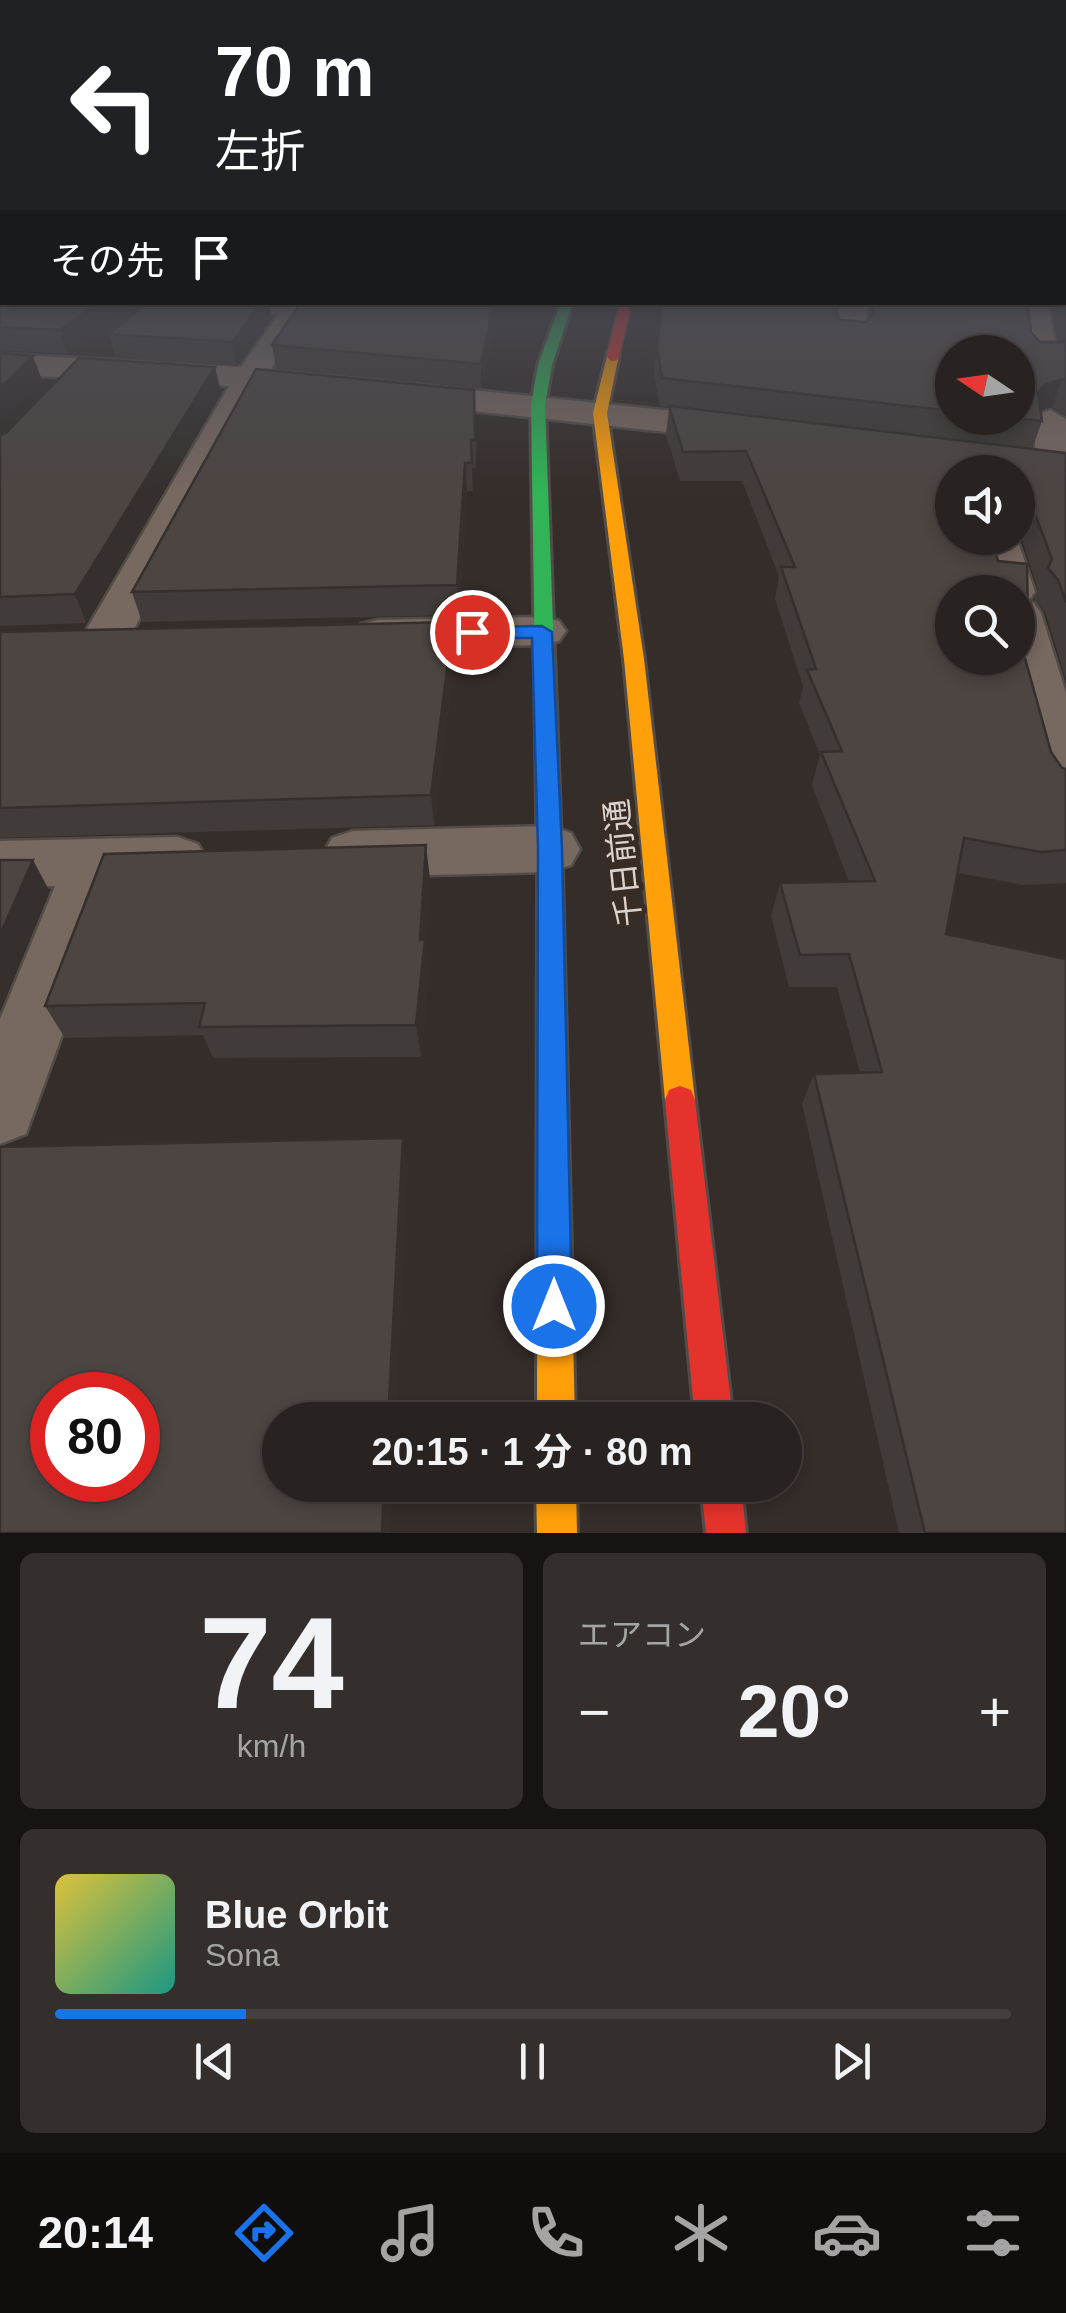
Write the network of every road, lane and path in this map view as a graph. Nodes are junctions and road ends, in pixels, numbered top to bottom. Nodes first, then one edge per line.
1 (104, 348) edge
2 (271, 348) edge
3 (551, 348) edge
4 (615, 348) edge
5 (1041, 348) edge
6 (1042, 358) edge
7 (0, 364) edge
8 (77, 368) junction
9 (250, 378) junction
10 (51, 395) edge
11 (538, 405) junction
12 (600, 412) junction
13 (1050, 421) edge
14 (766, 432) edge
15 (1049, 466) edge
16 (542, 632) junction
17 (337, 635) edge
18 (163, 638) edge
19 (1035, 674) edge
20 (1066, 784) edge
21 (550, 849) junction
22 (290, 856) edge
23 (232, 858) edge
24 (95, 862) junction
25 (0, 864) edge
26 (0, 1109) edge
27 (556, 1402) edge
28 (712, 1402) edge
29 (556, 1502) edge
30 (722, 1502) edge
31 (557, 1533) edge
32 (726, 1533) edge

1 - 8 street
2 - 9 street
3 - 11 highway
4 - 12 highway, 千日前通, bridge
5 - 6 street
7 - 8 street
8 - 9 street
8 - 10 street
9 - 11 street
9 - 18 street
11 - 12 street
11 - 16 highway
12 - 14 street
12 - 28 highway, 千日前通
13 - 15 street
16 - 17 street
16 - 21 highway
19 - 20 street
21 - 22 street
21 - 27 highway
23 - 24 street
24 - 25 street
24 - 26 street
29 - 31 highway
30 - 32 highway

